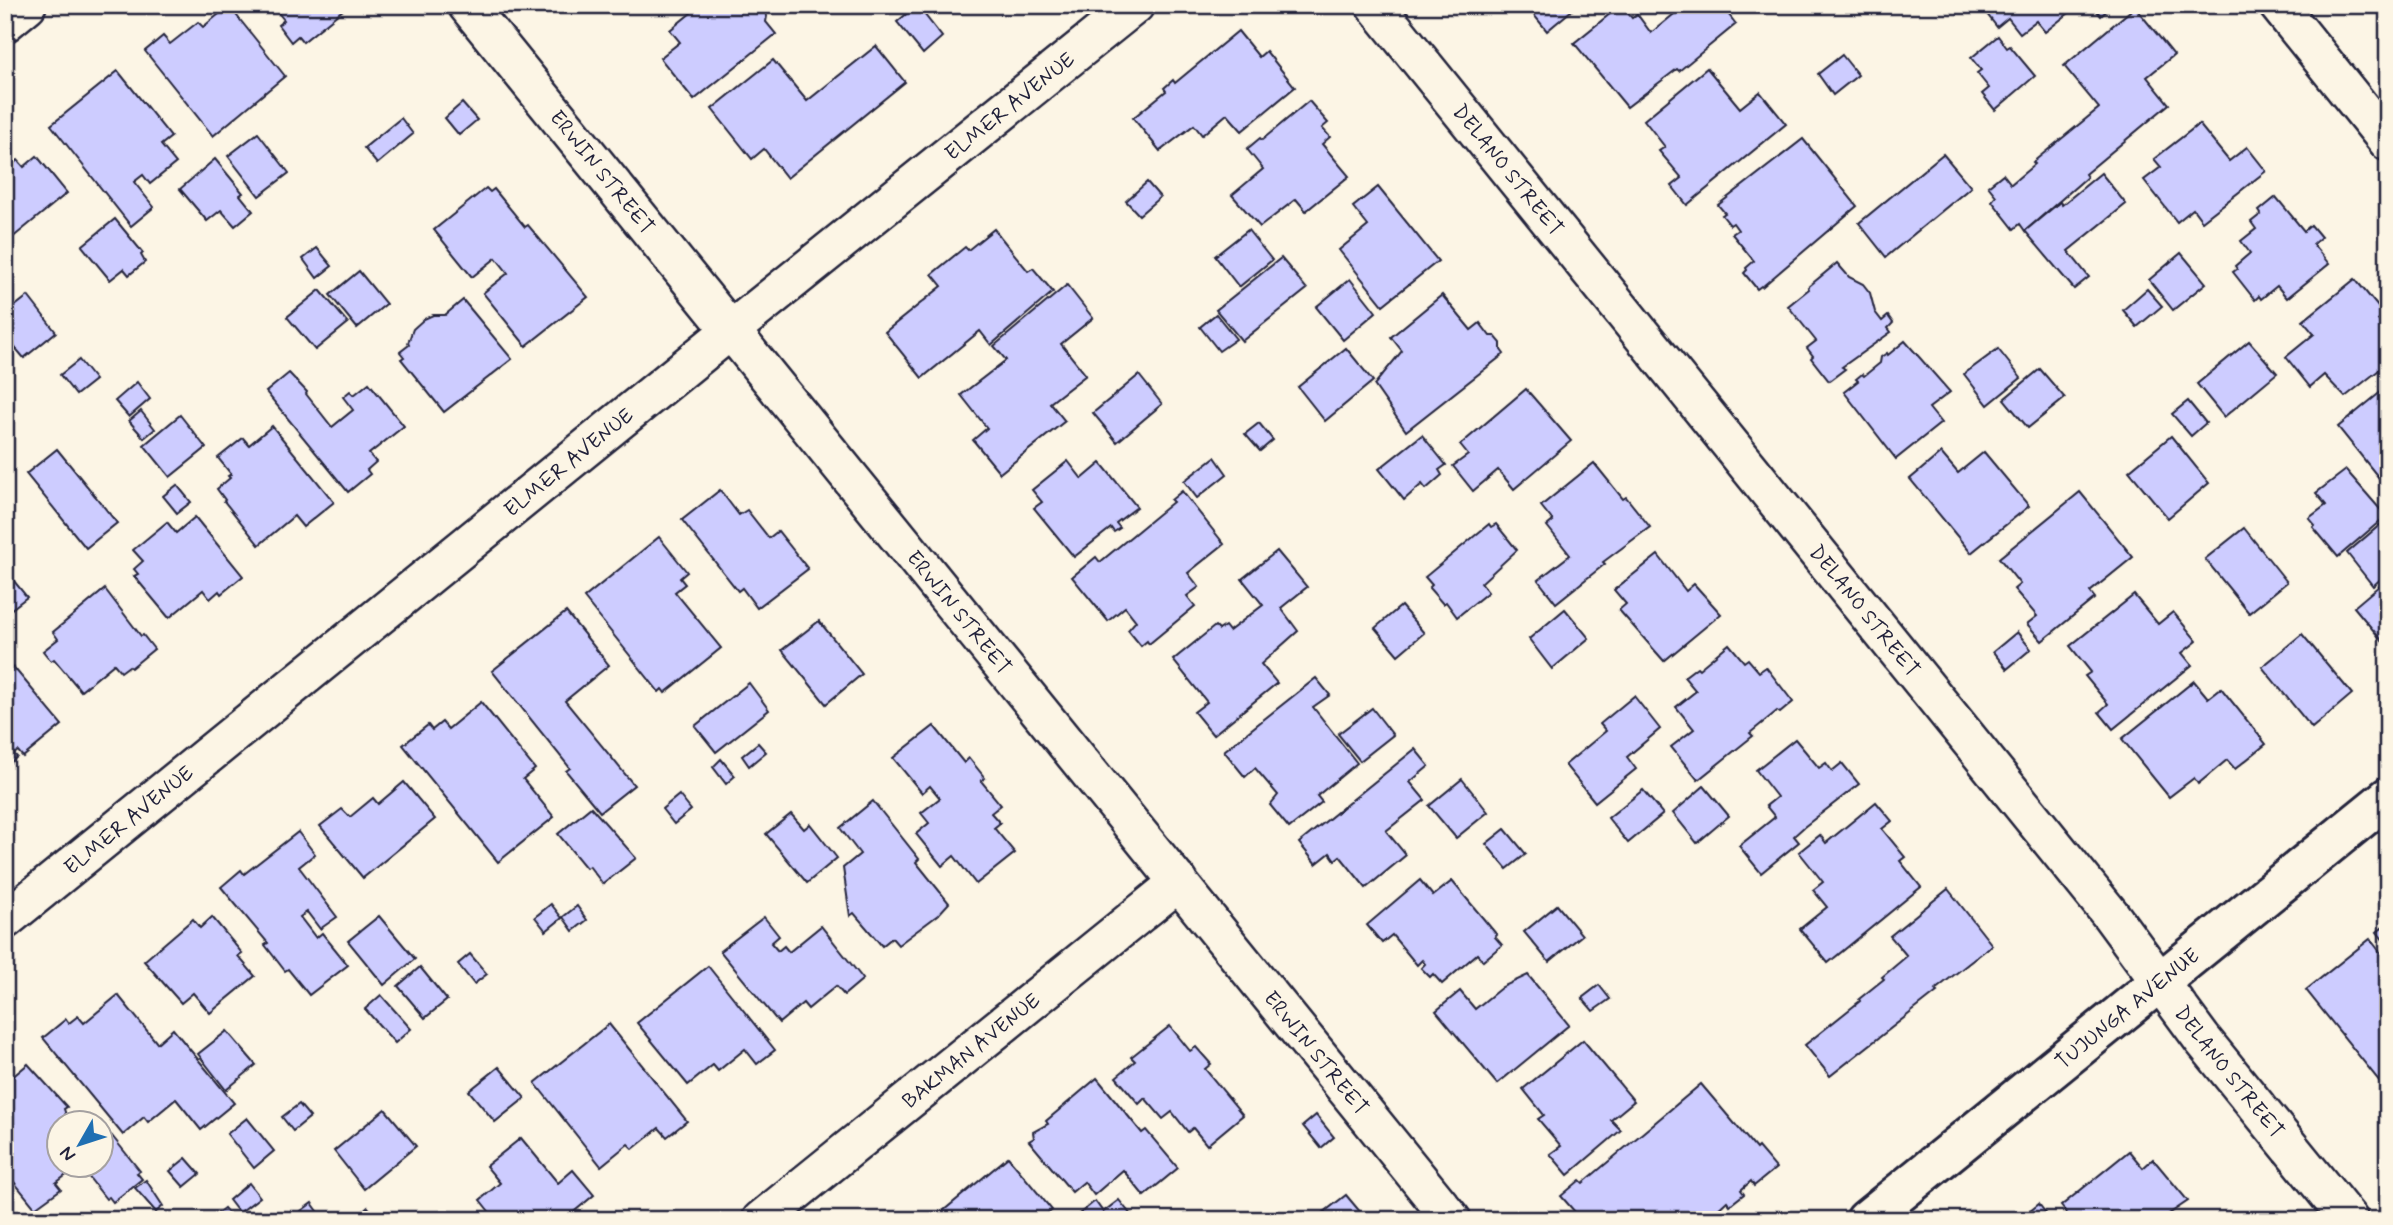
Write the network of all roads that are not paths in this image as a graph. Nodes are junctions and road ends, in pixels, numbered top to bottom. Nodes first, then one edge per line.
1 (27, 5) edge
2 (467, 5) edge
3 (1135, 5) edge
4 (1374, 5) edge
5 (2278, 5) edge
6 (5, 23) edge
7 (2388, 142) edge
8 (731, 330) junction
9 (2388, 797) edge
10 (1179, 883) junction
11 (5, 920) edge
12 (2161, 981) junction
13 (761, 1220) edge
14 (1452, 1220) edge
15 (1866, 1220) edge
16 (2349, 1220) edge

1 - 6 street
2 - 8 street, ERWIN STREET
3 - 8 street, ELMER AVENUE
4 - 12 street, DELANO STREET
5 - 7 street
8 - 10 street, ERWIN STREET
8 - 11 street, ELMER AVENUE
9 - 12 street, TUJUNGA AVENUE
10 - 13 street, BAKMAN AVENUE
10 - 14 street, ERWIN STREET
12 - 15 street, TUJUNGA AVENUE
12 - 16 street, DELANO STREET

